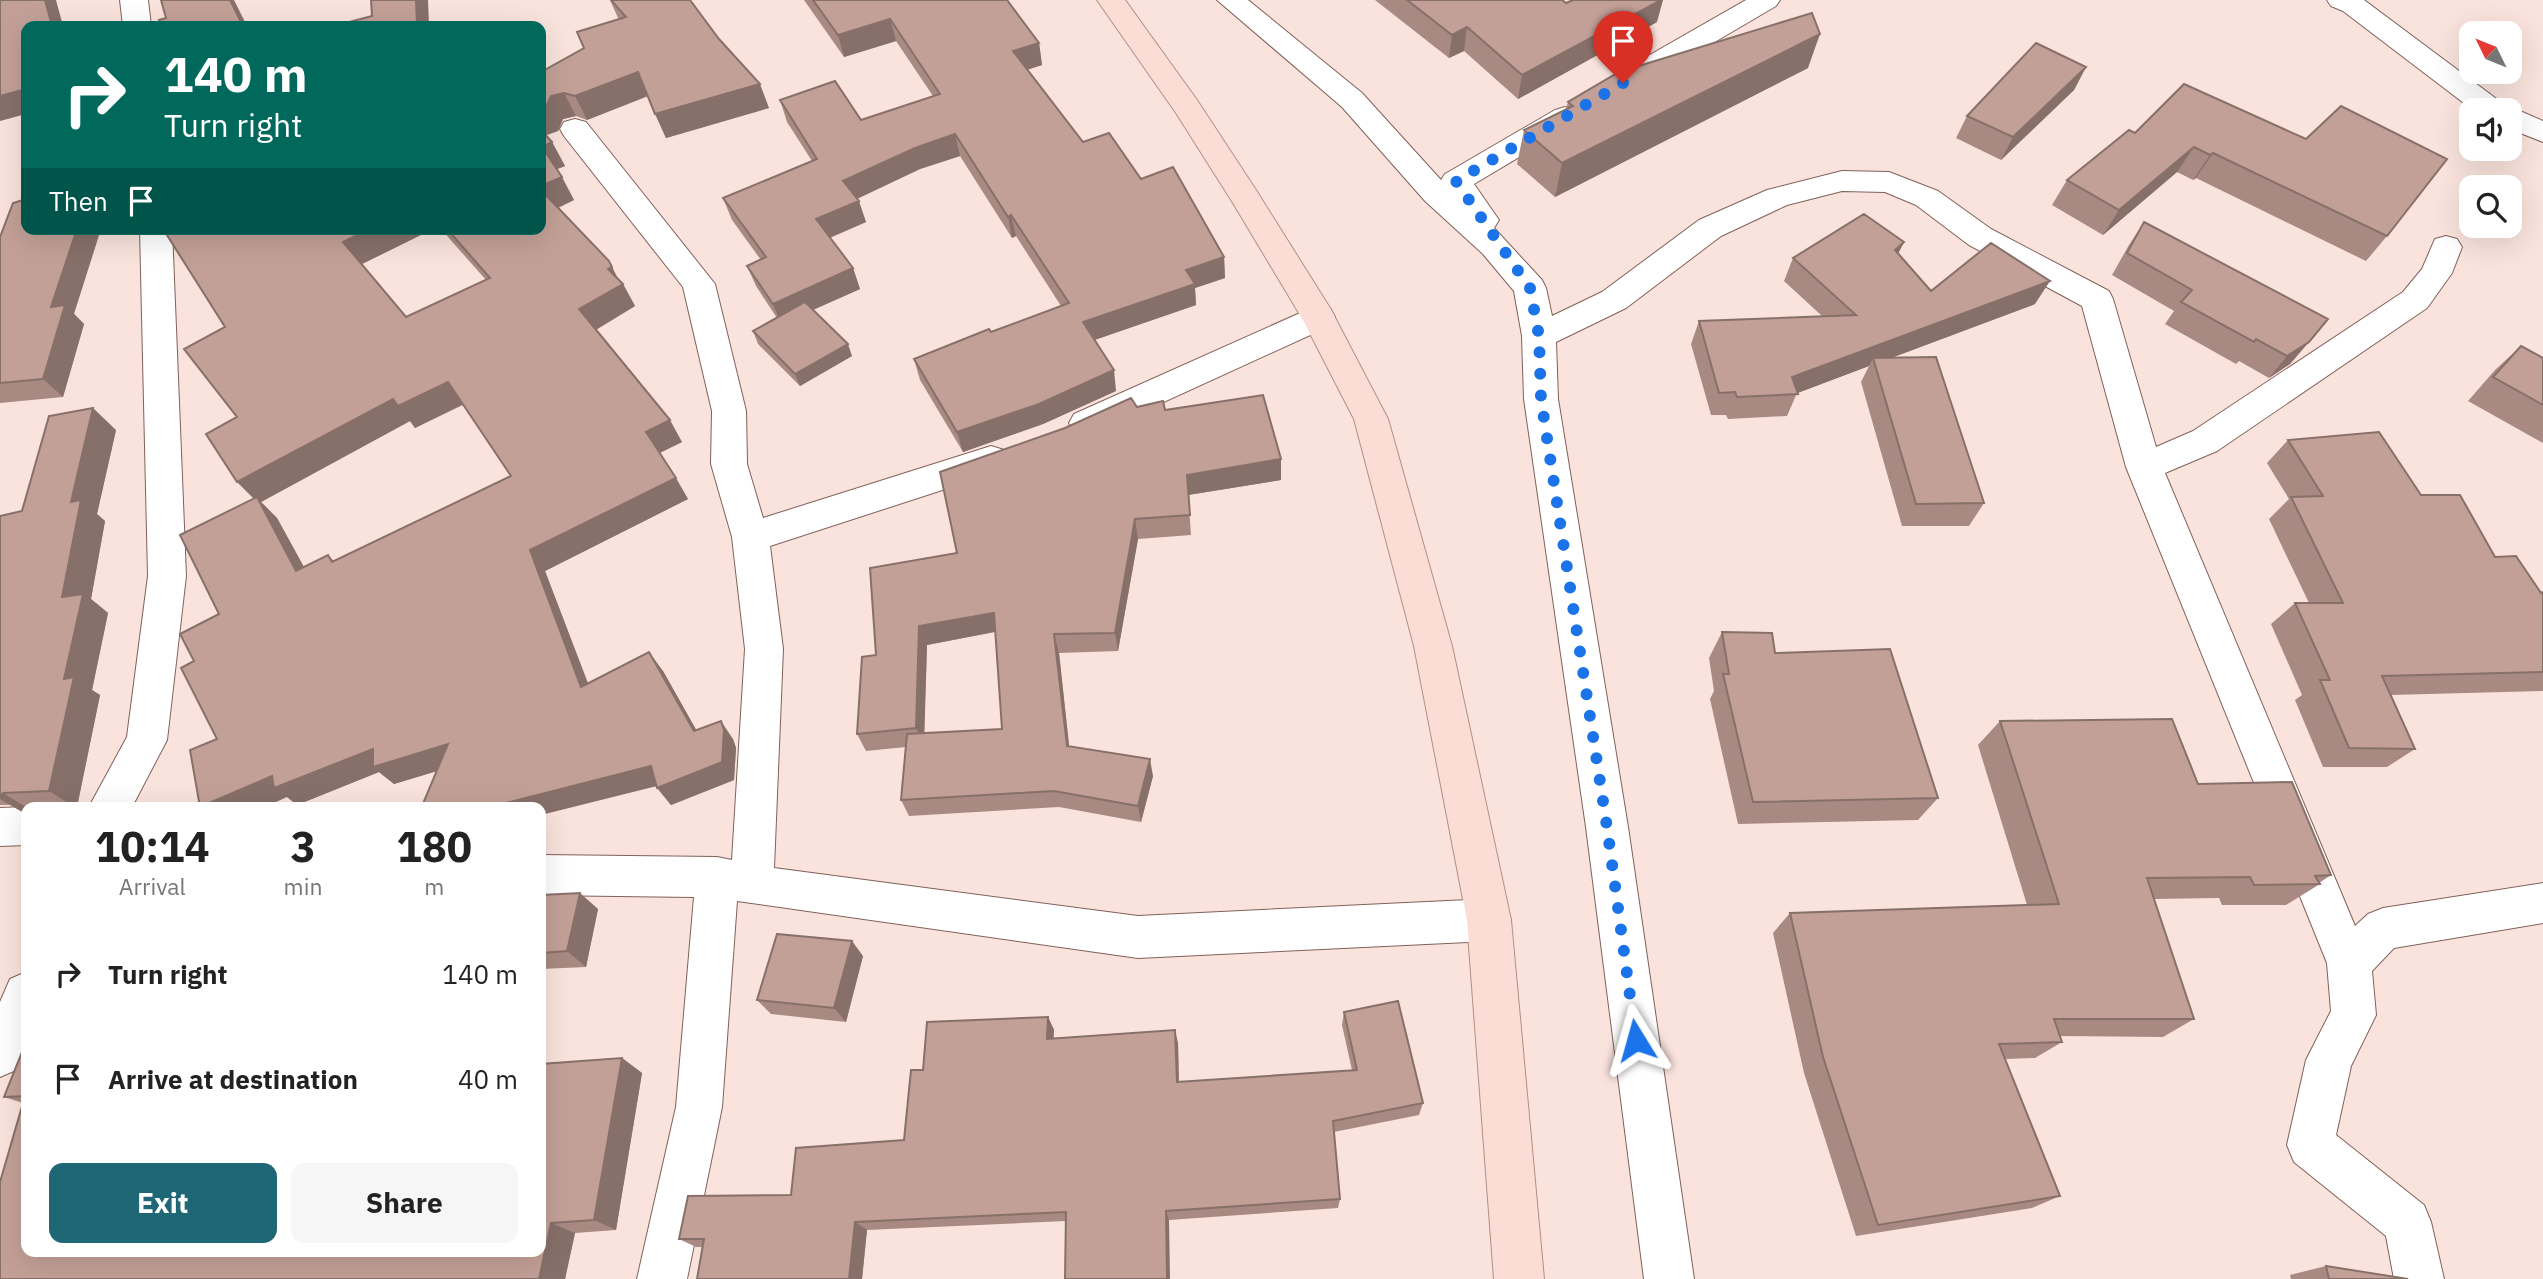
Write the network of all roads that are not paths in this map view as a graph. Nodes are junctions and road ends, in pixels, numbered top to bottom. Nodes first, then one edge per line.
1 (134, 0) edge
2 (1111, 0) edge
3 (1231, 0) edge
4 (1766, 0) edge
5 (2341, 0) edge
6 (136, 21) edge
7 (2477, 98) edge
8 (2522, 123) edge
9 (575, 129) dead end
10 (2543, 132) edge
11 (156, 235) edge
12 (2446, 247) dead end
13 (1530, 288) junction
14 (1318, 317) junction
15 (1539, 336) junction
16 (1056, 436) edge
17 (1017, 450) edge
18 (2144, 467) junction
19 (750, 537) junction
20 (113, 802) edge
21 (21, 825) edge
22 (0, 827) edge
23 (546, 875) edge
24 (734, 881) junction
25 (2318, 893) junction
26 (2543, 903) edge
27 (1489, 920) junction
28 (2384, 929) junction
29 (2349, 963) junction
30 (21, 1006) edge
31 (0, 1054) edge
32 (662, 1279) edge
33 (1519, 1279) edge
34 (1669, 1279) edge
35 (2419, 1279) edge

1 - 6 street
2 - 14 main road
3 - 13 street
4 - 13 street
5 - 7 street
8 - 10 street
9 - 19 street
11 - 20 street
12 - 18 street
13 - 15 street
14 - 16 street
14 - 27 main road
15 - 18 street
15 - 34 street
17 - 19 street
18 - 25 street
19 - 24 street
21 - 22 street
23 - 24 street
24 - 27 street
24 - 32 street
25 - 28 street
25 - 29 street
26 - 28 street
27 - 33 main road
28 - 29 street
29 - 35 street
30 - 31 street

